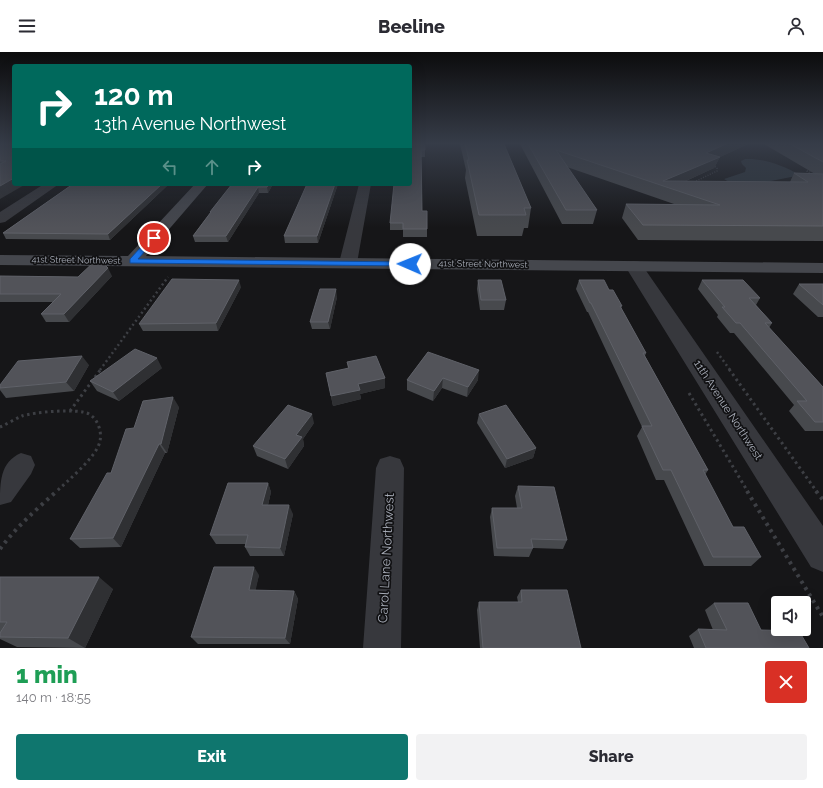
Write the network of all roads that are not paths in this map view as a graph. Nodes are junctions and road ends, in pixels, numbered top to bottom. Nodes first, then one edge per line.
1 (50, 186) edge
2 (200, 186) edge
3 (365, 186) edge
4 (0, 219) edge
5 (0, 260) edge
6 (132, 261) junction
7 (348, 263) junction
8 (634, 266) junction
9 (823, 268) edge
10 (21, 465) dead end
11 (390, 468) dead end
12 (0, 492) edge
13 (823, 555) edge
14 (382, 648) edge

1 - 4 street
2 - 6 main road
3 - 7 street
5 - 6 main road, 41st Street Northwest
6 - 7 main road, 41st Street Northwest
7 - 8 main road, 41st Street Northwest
8 - 9 main road, 41st Street Northwest
8 - 13 street, 11th Avenue Northwest
10 - 12 street
11 - 14 street, Carol Lane Northwest

